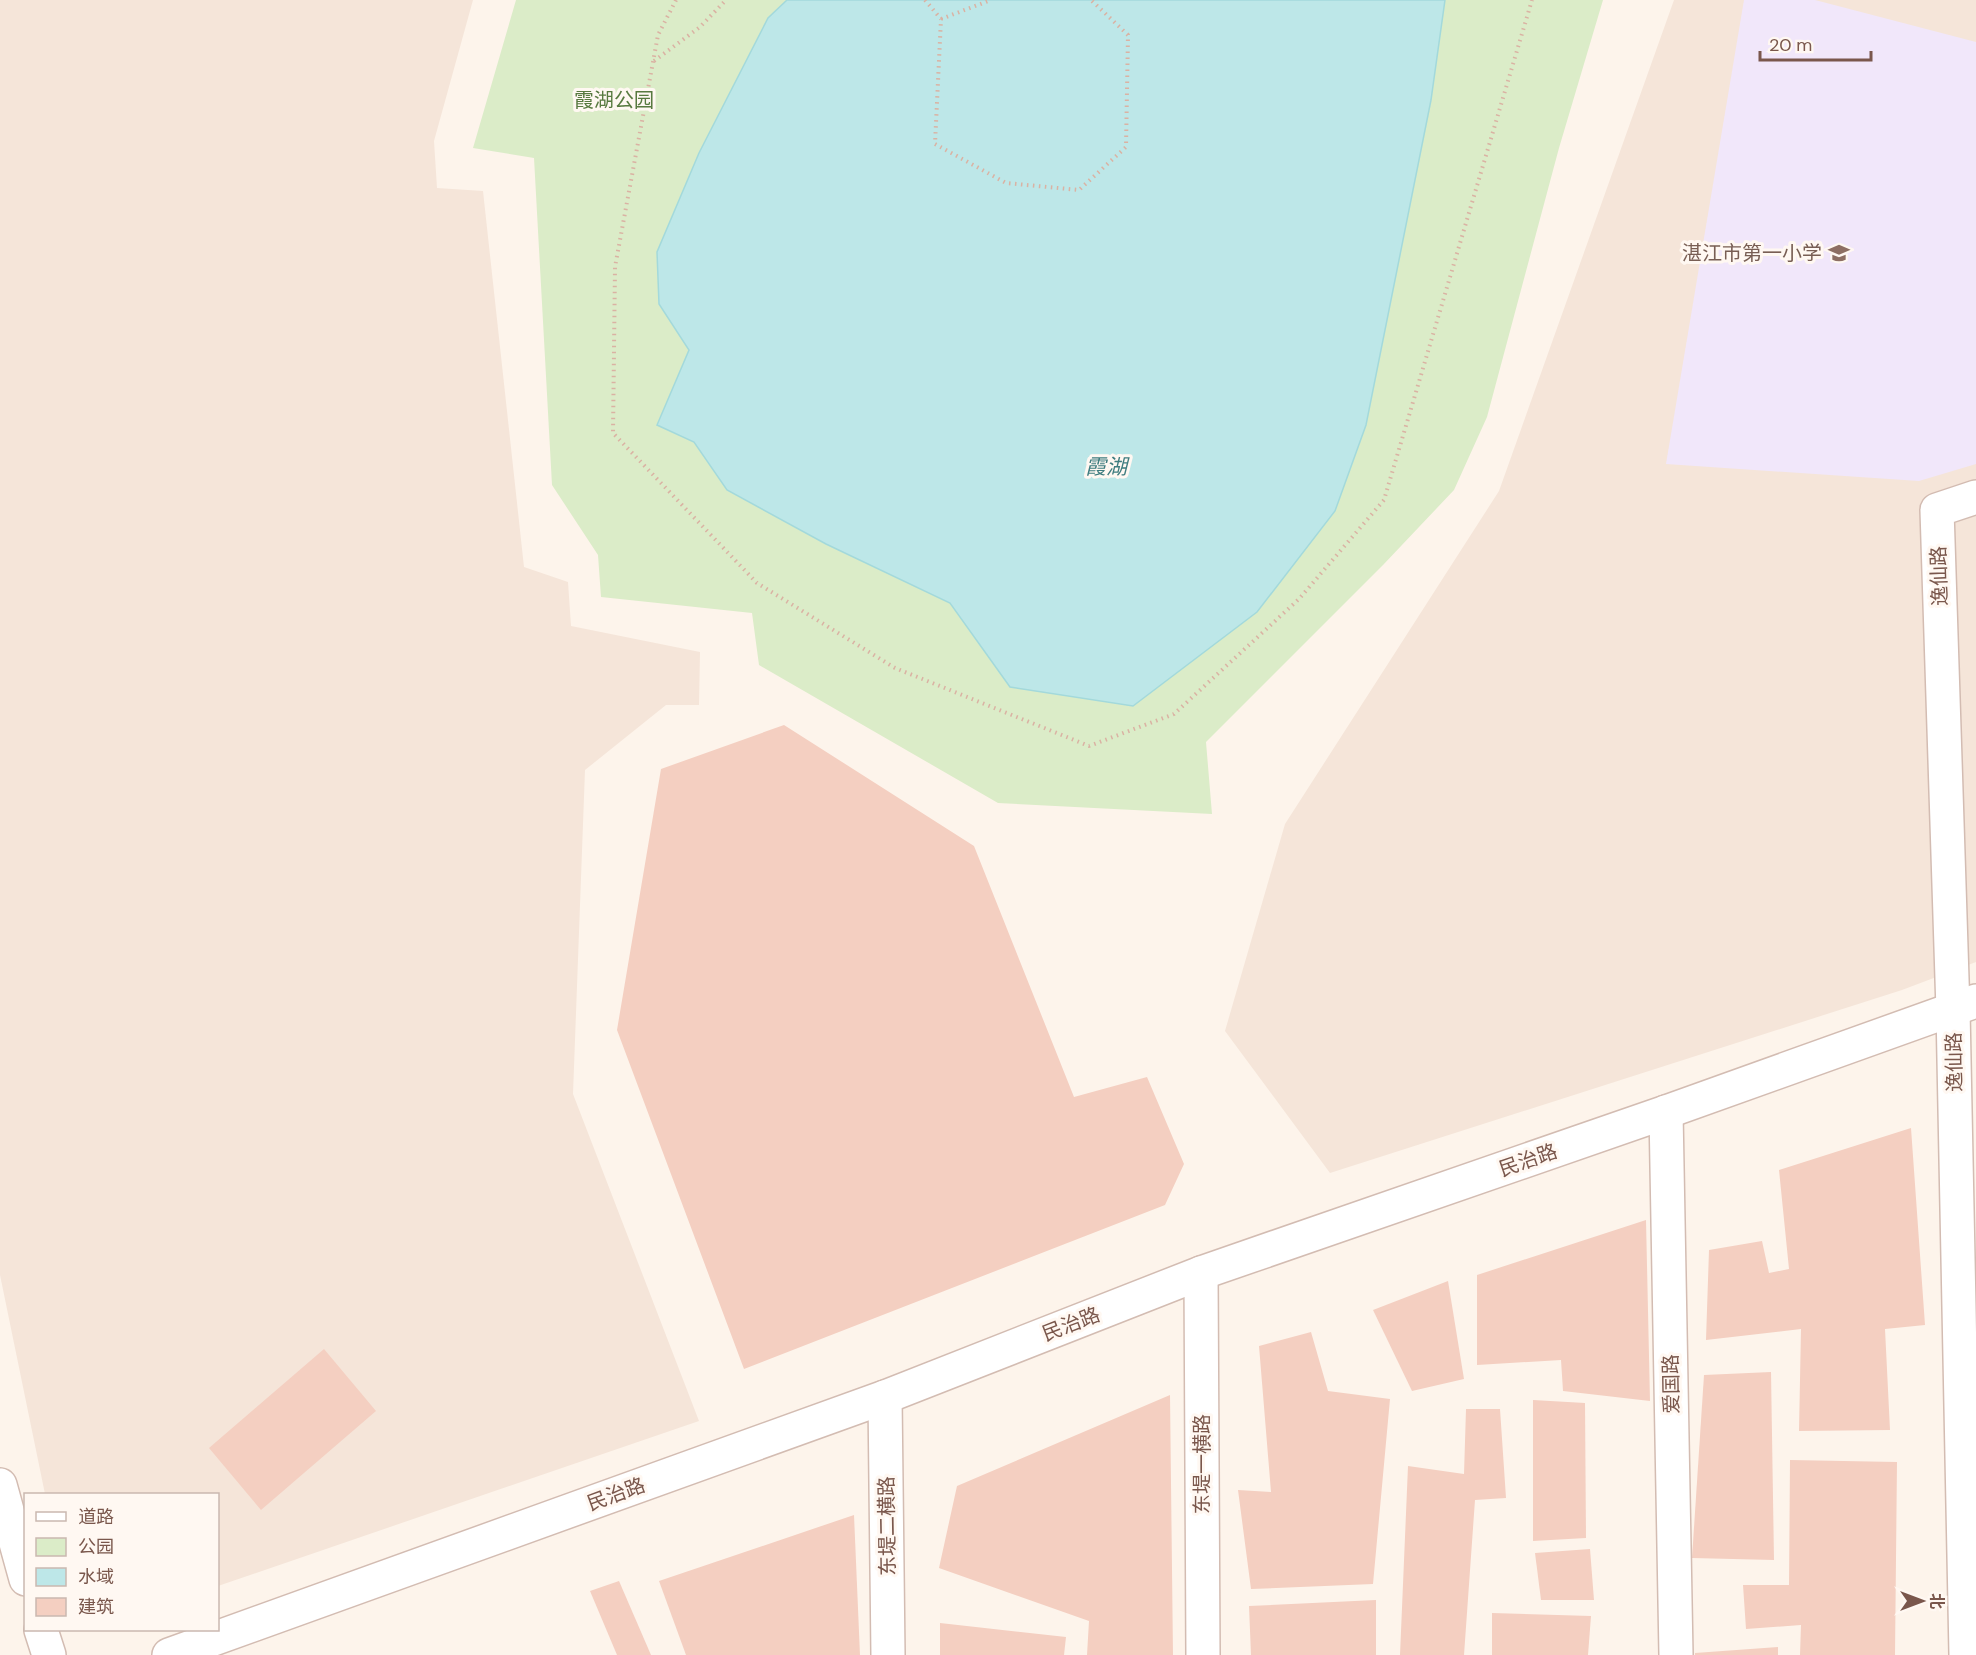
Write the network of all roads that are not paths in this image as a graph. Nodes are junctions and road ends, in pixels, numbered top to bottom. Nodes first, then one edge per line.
1 (1976, 497) edge
2 (1964, 1005) edge
3 (1666, 1112) junction
4 (1201, 1273) junction
5 (885, 1397) junction
6 (0, 1485) edge
7 (24, 1572) edge
8 (42, 1631) edge
9 (50, 1655) edge
10 (169, 1655) edge
11 (888, 1655) edge
12 (1203, 1655) edge
13 (1676, 1655) edge
14 (1965, 1655) edge

1 - 2 street, 逸仙路
2 - 3 street, 民治路
2 - 14 street, 逸仙路
3 - 4 street, 民治路
3 - 13 street, 爱国路
4 - 5 street, 民治路
4 - 12 street, 东堤一横路
5 - 10 street, 民治路
5 - 11 street, 东堤二横路
6 - 7 street
8 - 9 street

